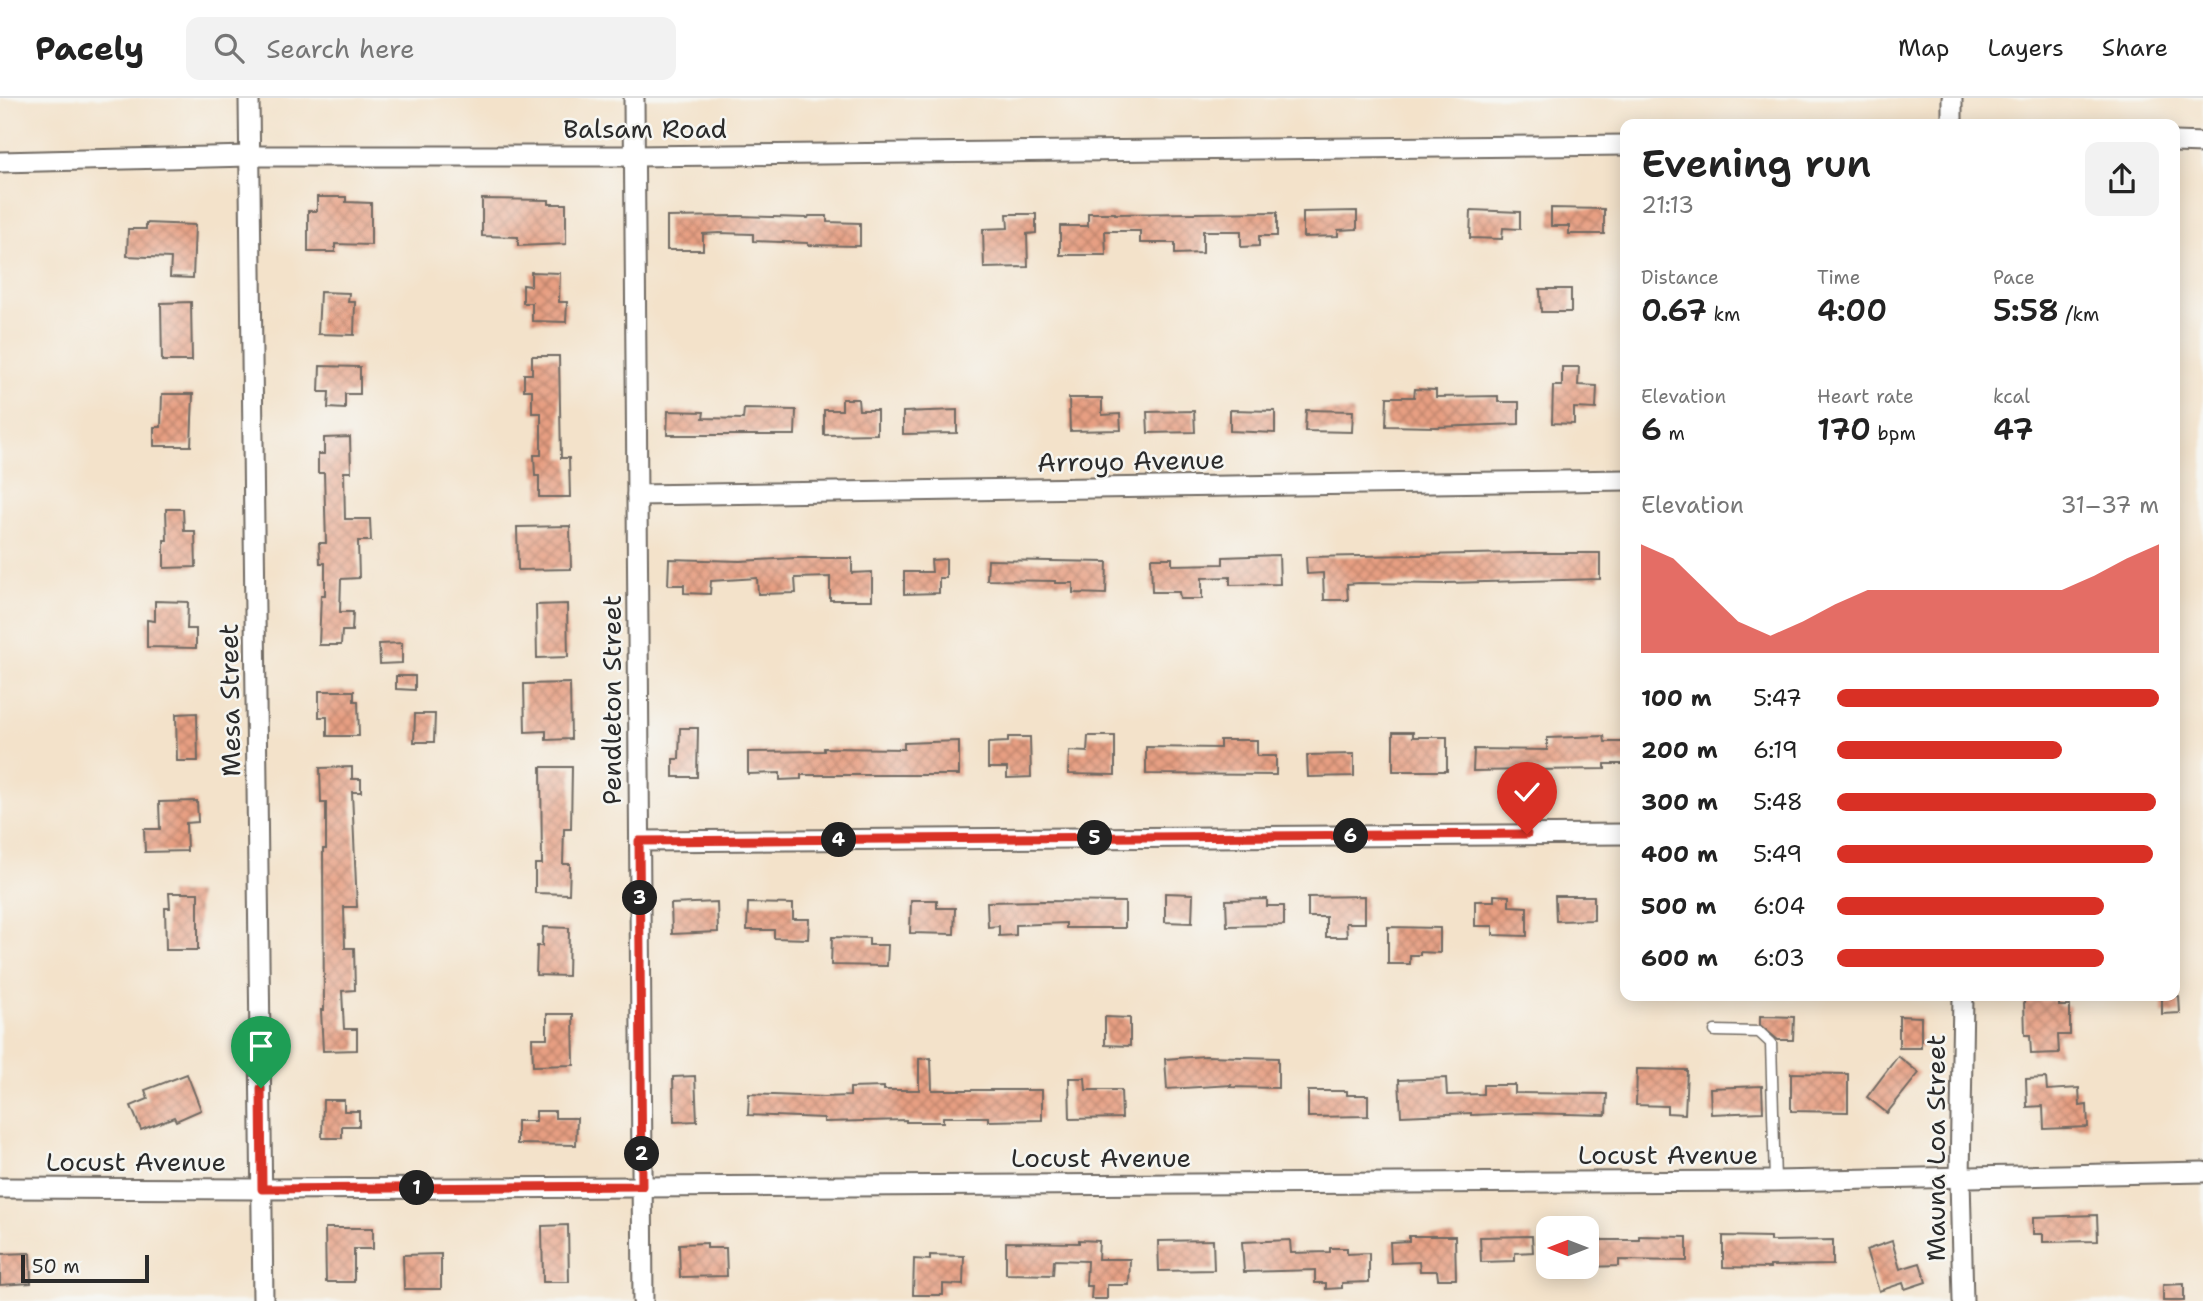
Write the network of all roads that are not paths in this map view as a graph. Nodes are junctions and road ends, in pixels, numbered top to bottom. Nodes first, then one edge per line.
1 (249, 98) edge
2 (634, 98) edge
3 (1952, 98) edge
4 (1952, 119) edge
5 (2180, 142) edge
6 (2203, 142) edge
7 (1620, 145) edge
8 (250, 156) junction
9 (635, 156) junction
10 (0, 162) edge
11 (1620, 480) edge
12 (637, 495) junction
13 (1620, 834) edge
14 (639, 841) junction
15 (1963, 1001) edge
16 (1715, 1031) dead end
17 (2203, 1172) edge
18 (1960, 1178) junction
19 (1775, 1181) junction
20 (642, 1186) junction
21 (0, 1188) edge
22 (262, 1189) junction
23 (263, 1301) edge
24 (643, 1301) edge
25 (1963, 1301) edge

1 - 8 street, Mesa Street
2 - 9 street, Pendleton Street
3 - 4 street
5 - 6 street
7 - 9 street, Balsam Road
8 - 9 street, Balsam Road
8 - 10 street, Balsam Road
8 - 22 street, Mesa Street
9 - 12 street, Pendleton Street
11 - 12 street, Arroyo Avenue
12 - 14 street, Pendleton Street
13 - 14 street
14 - 20 street, Pendleton Street
15 - 18 street, Mauna Loa Street
16 - 19 lane
17 - 18 street, Locust Avenue
18 - 19 street, Locust Avenue
18 - 25 street, Mauna Loa Street
19 - 20 street, Locust Avenue
20 - 22 street, Locust Avenue
20 - 24 street, Pendleton Street
21 - 22 street, Locust Avenue
22 - 23 street, Mesa Street

